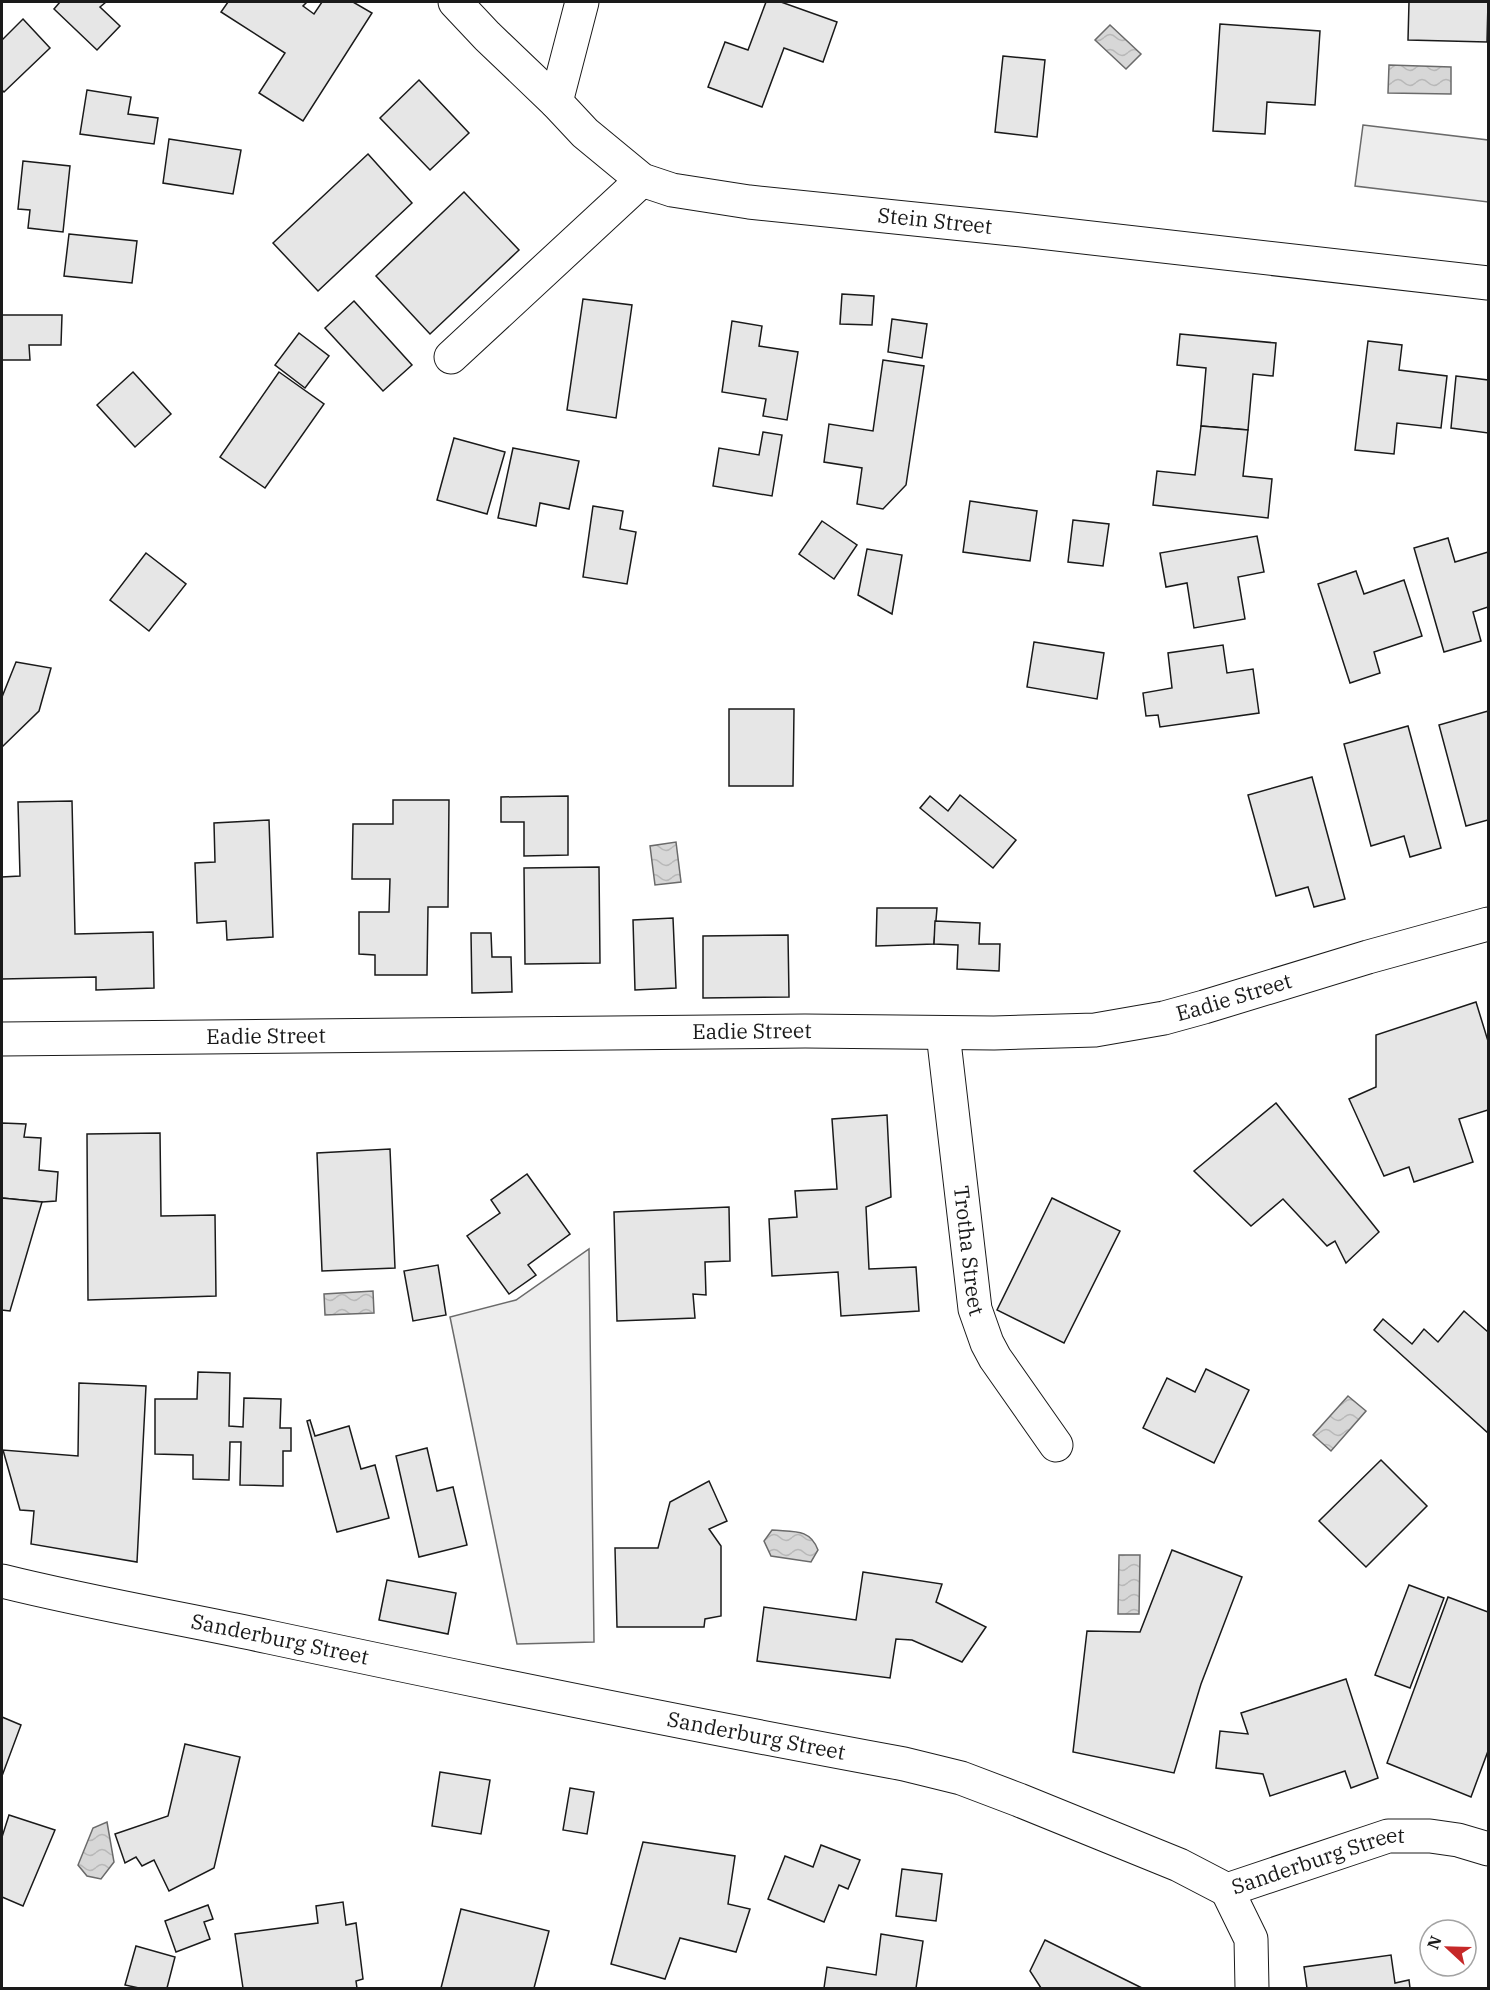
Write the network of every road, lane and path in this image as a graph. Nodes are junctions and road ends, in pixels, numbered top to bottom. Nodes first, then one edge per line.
1 (454, 2) edge
2 (582, 2) edge
3 (556, 102) junction
4 (642, 180) junction
5 (1488, 283) edge
6 (451, 357) dead end
7 (1488, 924) edge
8 (943, 1033) junction
9 (2, 1039) edge
10 (1056, 1445) dead end
11 (2, 1581) edge
12 (1488, 1849) edge
13 (1227, 1890) junction
14 (1252, 1989) edge

1 - 3 street, Stein Street
2 - 3 street
3 - 4 street, Stein Street
4 - 5 street, Stein Street
4 - 6 street
7 - 8 street, Eadie Street
8 - 9 street, Eadie Street
8 - 10 street, Trotha Street
11 - 13 street, Sanderburg Street
12 - 13 street, Sanderburg Street
13 - 14 street

